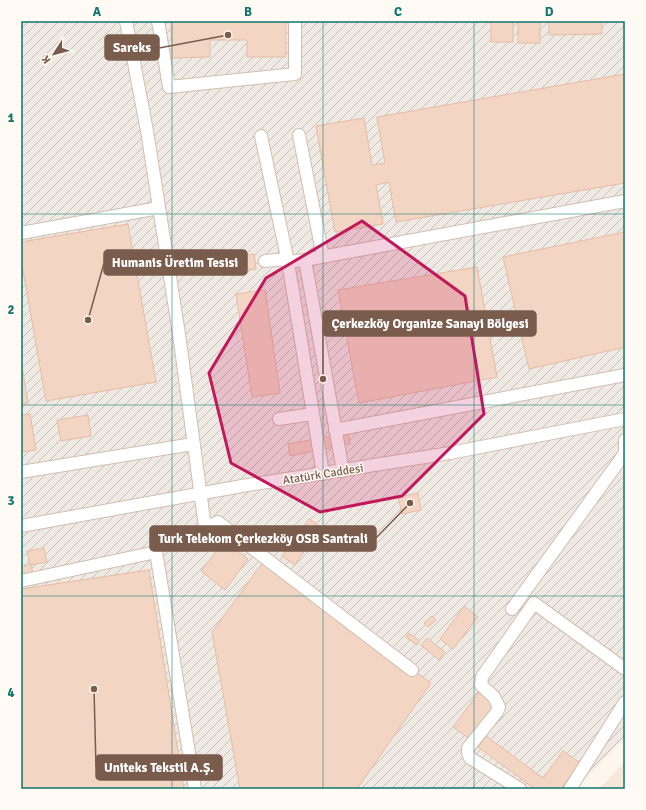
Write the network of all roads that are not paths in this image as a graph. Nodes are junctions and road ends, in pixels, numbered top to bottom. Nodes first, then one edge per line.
1 (126, 21) edge
2 (158, 21) edge
3 (295, 21) edge
4 (299, 135) dead end
5 (261, 136) dead end
6 (625, 201) edge
7 (159, 208) junction
8 (21, 233) edge
9 (323, 257) junction
10 (305, 260) junction
11 (264, 261) dead end
12 (287, 261) junction
13 (625, 375) edge
14 (312, 414) junction
15 (279, 419) dead end
16 (623, 419) edge
17 (336, 430) junction
18 (625, 439) edge
19 (193, 444) junction
20 (343, 471) junction
21 (21, 472) edge
22 (323, 474) junction
23 (200, 494) junction
24 (21, 526) edge
25 (205, 527) junction
26 (207, 542) dead end
27 (21, 581) edge
28 (512, 609) dead end
29 (625, 669) edge
30 (412, 670) dead end
31 (625, 702) edge
32 (195, 789) edge
33 (520, 789) edge
34 (570, 789) edge

1 - 7 street
2 - 3 street
4 - 9 street
5 - 12 street
6 - 9 street
7 - 8 street
7 - 19 street
9 - 10 street
10 - 12 street
10 - 17 street
11 - 12 street
12 - 14 street
13 - 17 street
14 - 15 street
14 - 22 street
16 - 18 street
16 - 20 street, Atatürk Caddesi
17 - 20 street
18 - 28 street
19 - 21 street
19 - 23 street
20 - 22 street, Atatürk Caddesi
22 - 23 street, Atatürk Caddesi
23 - 24 street, Atatürk Caddesi
23 - 25 street
25 - 26 street
25 - 30 street
27 - 32 street
29 - 33 street
31 - 34 street

